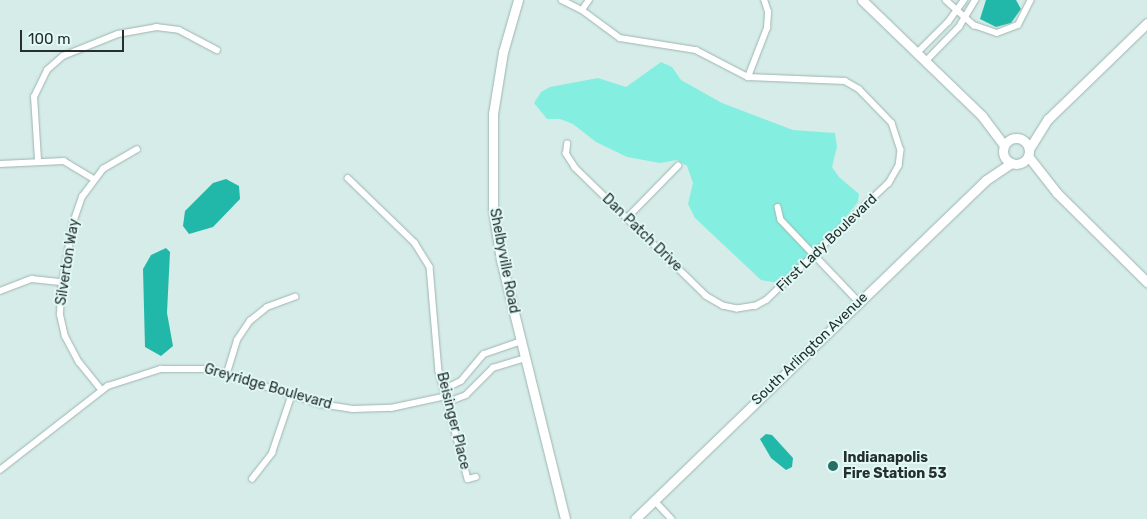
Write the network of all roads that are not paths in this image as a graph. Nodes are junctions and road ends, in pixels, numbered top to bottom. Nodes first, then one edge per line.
1 (518, 0) edge
2 (562, 0) edge
3 (589, 0) edge
4 (764, 0) edge
5 (862, 0) edge
6 (946, 0) edge
7 (964, 0) edge
8 (975, 0) edge
9 (1031, 0) edge
10 (582, 10) junction
11 (961, 14) junction
12 (1147, 23) edge
13 (217, 50) dead end
14 (916, 54) junction
15 (925, 62) junction
16 (748, 77) junction
17 (982, 116) junction
18 (1048, 119) junction
19 (1018, 138) junction
20 (567, 144) dead end
21 (137, 149) dead end
22 (1004, 149) junction
23 (1029, 153) junction
24 (38, 160) junction
25 (0, 164) edge
26 (1014, 164) junction
27 (678, 166) dead end
28 (348, 178) dead end
29 (94, 179) junction
30 (986, 180) junction
31 (1048, 183) junction
32 (778, 207) dead end
33 (627, 218) junction
34 (814, 255) junction
35 (62, 282) junction
36 (1147, 282) edge
37 (0, 292) edge
38 (296, 297) dead end
39 (859, 302) junction
40 (733, 309) joint
41 (521, 341) junction
42 (525, 358) junction
43 (227, 373) junction
44 (445, 389) junction
45 (102, 391) junction
46 (292, 394) junction
47 (448, 399) junction
48 (0, 470) edge
49 (476, 477) dead end
50 (252, 479) dead end
51 (654, 500) junction
52 (565, 519) edge
53 (635, 519) edge
54 (672, 519) edge

1 - 41 main road, Shelbyville Road
2 - 10 street
3 - 10 street
4 - 16 street
5 - 14 main road
6 - 11 street
7 - 11 street
8 - 11 street
9 - 11 street
10 - 16 street
11 - 14 street
11 - 15 street
12 - 18 main road
13 - 24 street
14 - 15 main road
15 - 17 main road
16 - 34 street, First Lady Boulevard
17 - 19 main road
17 - 22 main road
18 - 19 main road
18 - 23 main road
19 - 22 main road
19 - 23 main road
20 - 33 street, Dan Patch Drive
21 - 29 street, Silverton Way
22 - 26 main road
22 - 30 main road, South Arlington Avenue
23 - 26 main road, South Arlington Avenue
23 - 31 main road
24 - 25 street
24 - 29 street
26 - 30 main road, South Arlington Avenue
26 - 31 main road
27 - 33 street
28 - 44 street, Beisinger Place
29 - 35 street, Silverton Way
30 - 39 main road, South Arlington Avenue
31 - 36 main road
32 - 34 street
33 - 40 street, Dan Patch Drive
34 - 39 street
34 - 40 street, First Lady Boulevard
35 - 37 street
35 - 45 street, Silverton Way
38 - 43 street
39 - 51 main road, South Arlington Avenue
41 - 42 main road, Shelbyville Road
41 - 44 street
42 - 47 street, Greyridge Boulevard
42 - 52 main road, Shelbyville Road
43 - 45 street, Greyridge Boulevard
43 - 46 street, Greyridge Boulevard
44 - 47 street, Beisinger Place
45 - 48 street, Greyridge Boulevard
46 - 47 street, Greyridge Boulevard
46 - 50 street
47 - 49 street, Beisinger Place
51 - 53 main road, South Arlington Avenue
51 - 54 street

